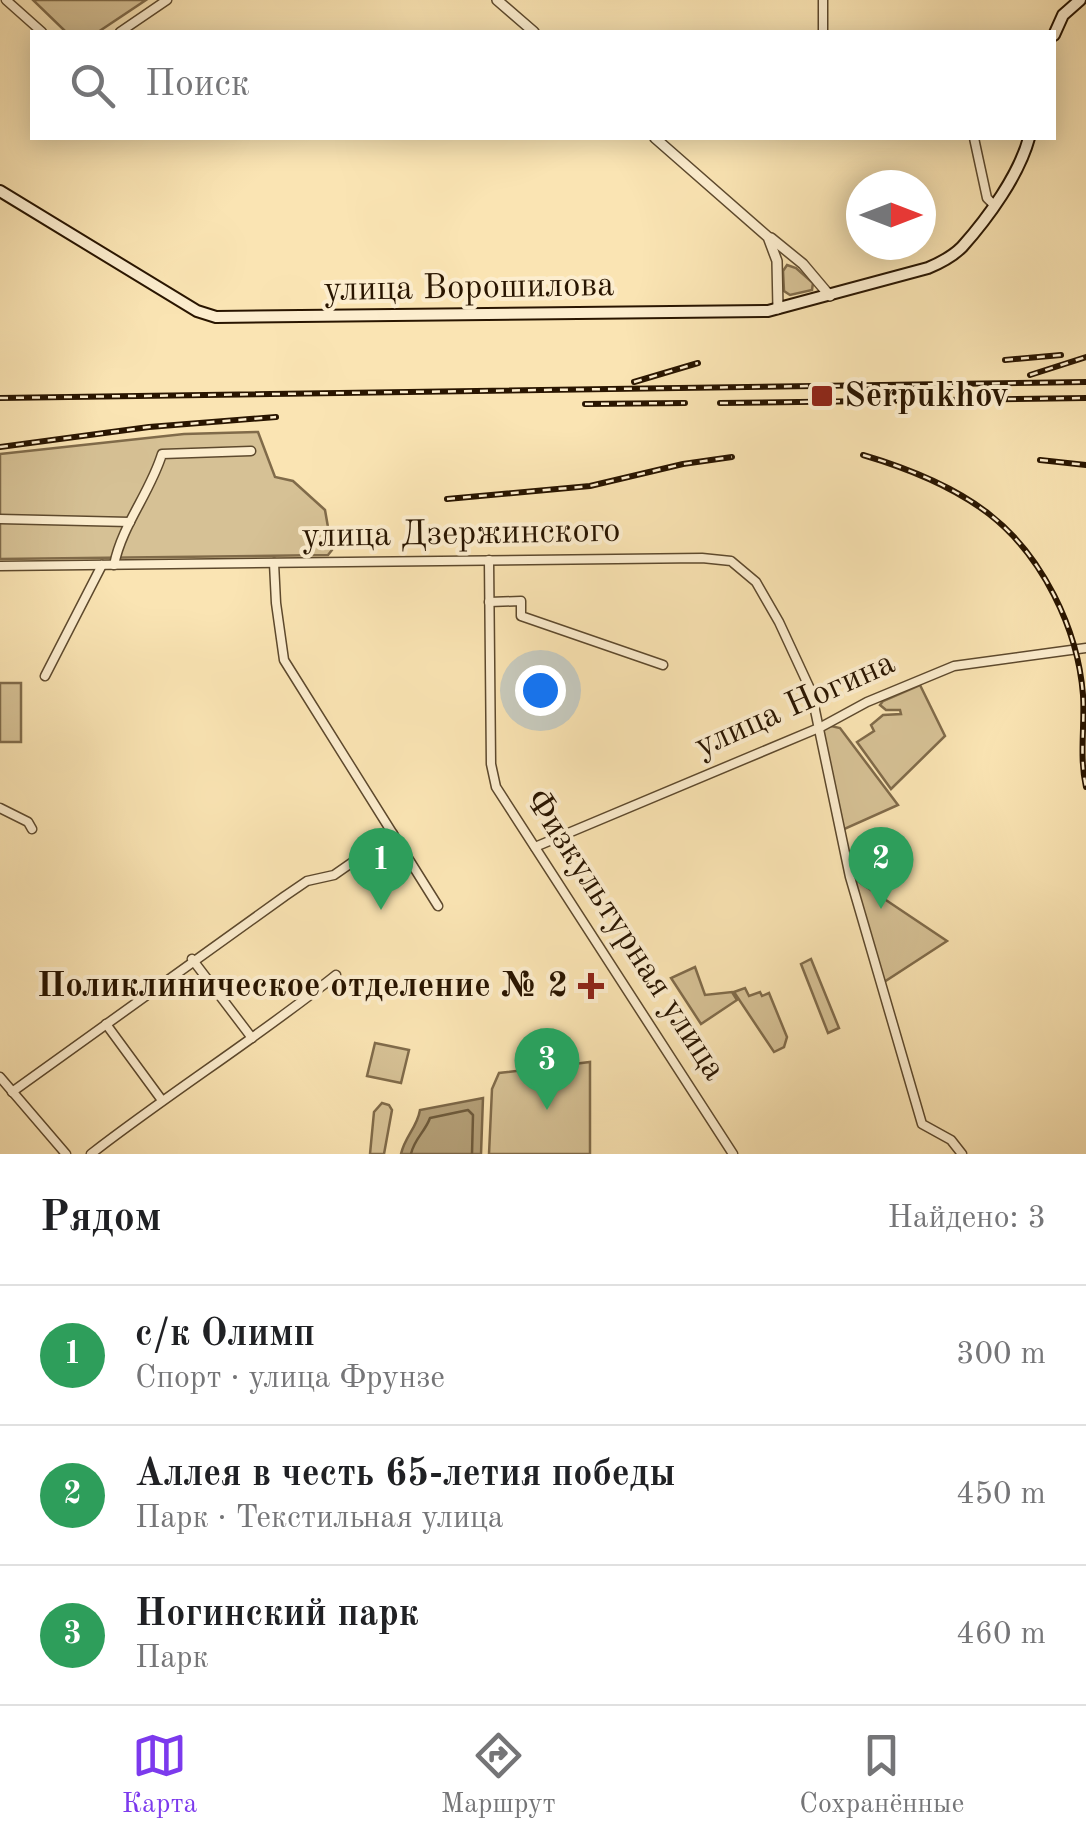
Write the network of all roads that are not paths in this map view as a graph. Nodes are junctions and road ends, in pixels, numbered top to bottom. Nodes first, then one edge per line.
1 (7, 0) edge
2 (167, 0) edge
3 (497, 0) edge
4 (823, 0) edge
5 (1080, 0) edge
6 (0, 8) edge
7 (40, 30) edge
8 (123, 30) edge
9 (532, 30) edge
10 (823, 30) edge
11 (1056, 31) edge
12 (657, 140) edge
13 (974, 140) edge
14 (1028, 140) edge
15 (0, 191) edge
16 (993, 204) junction
17 (768, 237) junction
18 (803, 264) junction
19 (777, 270) junction
20 (830, 296) junction
21 (778, 310) junction
22 (251, 451) dead end
23 (0, 519) edge
24 (130, 522) junction
25 (489, 560) junction
26 (274, 564) junction
27 (102, 565) junction
28 (114, 565) junction
29 (0, 566) edge
30 (489, 602) junction
31 (1086, 648) edge
32 (663, 665) dead end
33 (45, 676) dead end
34 (821, 727) junction
35 (0, 808) edge
36 (32, 829) dead end
37 (393, 834) junction
38 (535, 847) junction
39 (438, 906) dead end
40 (192, 960) junction
41 (336, 974) dead end
42 (106, 1024) junction
43 (252, 1038) junction
44 (0, 1078) edge
45 (12, 1092) junction
46 (161, 1099) junction
47 (66, 1154) edge
48 (91, 1154) edge
49 (733, 1154) edge
50 (962, 1154) edge

1 - 6 street
1 - 7 street
2 - 8 street
3 - 9 street
4 - 10 street
5 - 11 main road
12 - 17 street
13 - 16 street
14 - 16 main road
15 - 21 main road, улица Ворошилова
16 - 20 main road, улица Ворошилова
17 - 18 street
17 - 19 street
18 - 19 street
18 - 20 street
19 - 21 street
20 - 21 main road, улица Ворошилова
22 - 24 street
23 - 24 street
24 - 28 street
25 - 26 street, улица Дзержинского
25 - 30 street, Физкультурная улица
25 - 34 street, улица Дзержинского
26 - 28 street, улица Дзержинского
26 - 37 street
27 - 28 street, улица Дзержинского
27 - 29 street, улица Дзержинского
27 - 33 street
30 - 32 street
30 - 38 street, Физкультурная улица
31 - 34 street, улица Ногина
34 - 38 street, улица Ногина
34 - 50 street, улица Дзержинского
35 - 36 street
37 - 39 street
37 - 40 street
38 - 49 street, Физкультурная улица
40 - 42 street
40 - 43 street
41 - 43 street
42 - 45 street
42 - 46 street
43 - 46 street
44 - 45 street
45 - 47 street
46 - 48 street

